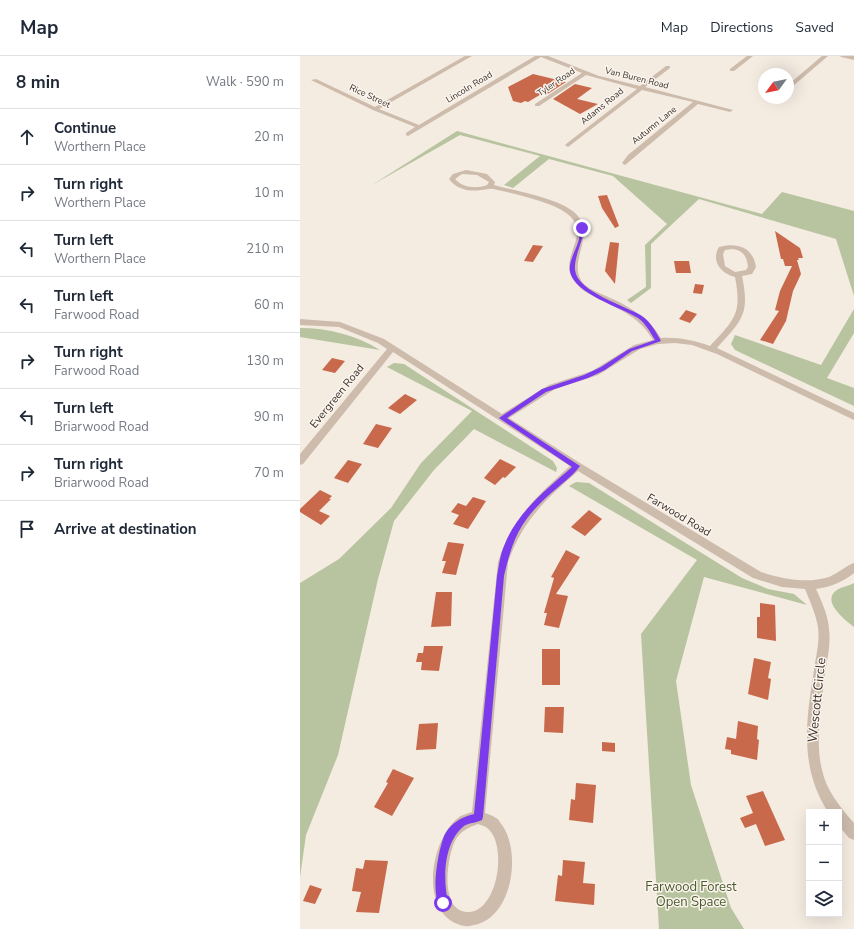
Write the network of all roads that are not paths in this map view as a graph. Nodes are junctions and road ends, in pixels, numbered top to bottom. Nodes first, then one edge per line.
1 (469, 56) edge
2 (539, 56) edge
3 (543, 56) edge
4 (750, 56) edge
5 (825, 56) edge
6 (843, 56) edge
7 (854, 58) edge
8 (668, 66) dead end
9 (732, 70) dead end
10 (585, 73) junction
11 (314, 80) dead end
12 (794, 82) edge
13 (639, 87) junction
14 (697, 102) junction
15 (537, 105) dead end
16 (375, 109) junction
17 (730, 110) dead end
18 (419, 127) junction
19 (408, 134) dead end
20 (568, 145) dead end
21 (625, 163) dead end
22 (490, 186) junction
23 (738, 274) junction
24 (300, 322) edge
25 (658, 341) junction
26 (392, 348) junction
27 (712, 349) junction
28 (854, 417) edge
29 (502, 418) junction
30 (300, 460) edge
31 (577, 466) junction
32 (854, 567) edge
33 (809, 585) junction
34 (834, 809) edge
35 (478, 817) junction
36 (842, 819) edge
37 (854, 833) edge

1 - 16 street
2 - 18 street, Lincoln Road
3 - 10 street, Van Buren Road
4 - 9 street
5 - 12 street
6 - 7 street
8 - 13 street, Adams Road
10 - 13 street, Van Buren Road
10 - 15 street, Tyler Road
11 - 16 street, Rice Street
13 - 14 street, Van Buren Road
13 - 20 street, Adams Road
14 - 17 street, Van Buren Road
14 - 21 street, Autumn Lane
16 - 18 street, Rice Street
18 - 19 street, Lincoln Road
22 - 22 street
22 - 25 street
23 - 23 street
23 - 27 street
24 - 26 street, Farwood Road
25 - 27 street
25 - 29 street
26 - 29 street, Farwood Road
26 - 30 street, Evergreen Road
27 - 28 street
29 - 31 street, Farwood Road
31 - 33 street, Farwood Road
31 - 35 street
32 - 33 street, Farwood Road
33 - 34 street, Wescott Circle
35 - 35 street
36 - 37 street

